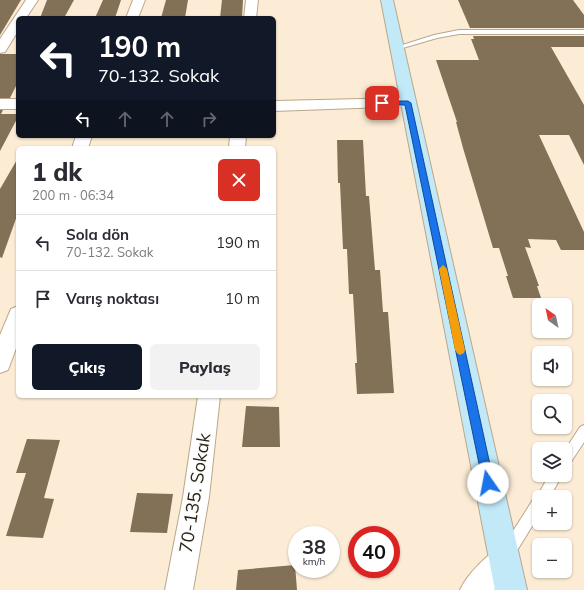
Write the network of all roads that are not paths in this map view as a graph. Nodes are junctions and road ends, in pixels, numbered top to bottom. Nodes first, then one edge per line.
1 (32, 0) edge
2 (139, 0) edge
3 (252, 0) edge
4 (386, 0) edge
5 (21, 16) edge
6 (133, 16) edge
7 (250, 16) edge
8 (16, 24) edge
9 (584, 32) edge
10 (396, 48) junction
11 (0, 49) edge
12 (408, 103) junction
13 (0, 104) edge
14 (16, 104) edge
15 (276, 106) edge
16 (16, 320) edge
17 (0, 363) edge
18 (209, 398) edge
19 (584, 431) edge
20 (572, 450) edge
21 (532, 514) edge
22 (504, 559) junction
23 (179, 590) edge
24 (474, 590) edge
25 (492, 590) edge
26 (511, 590) edge

1 - 5 street
2 - 6 street
3 - 7 street
4 - 10 street
8 - 11 street
9 - 10 lane
10 - 12 street
12 - 15 street
12 - 22 street
13 - 14 street
16 - 17 street
18 - 23 street, 70-135. Sokak
19 - 20 lane
21 - 22 lane
22 - 24 street
22 - 25 lane
22 - 26 street

